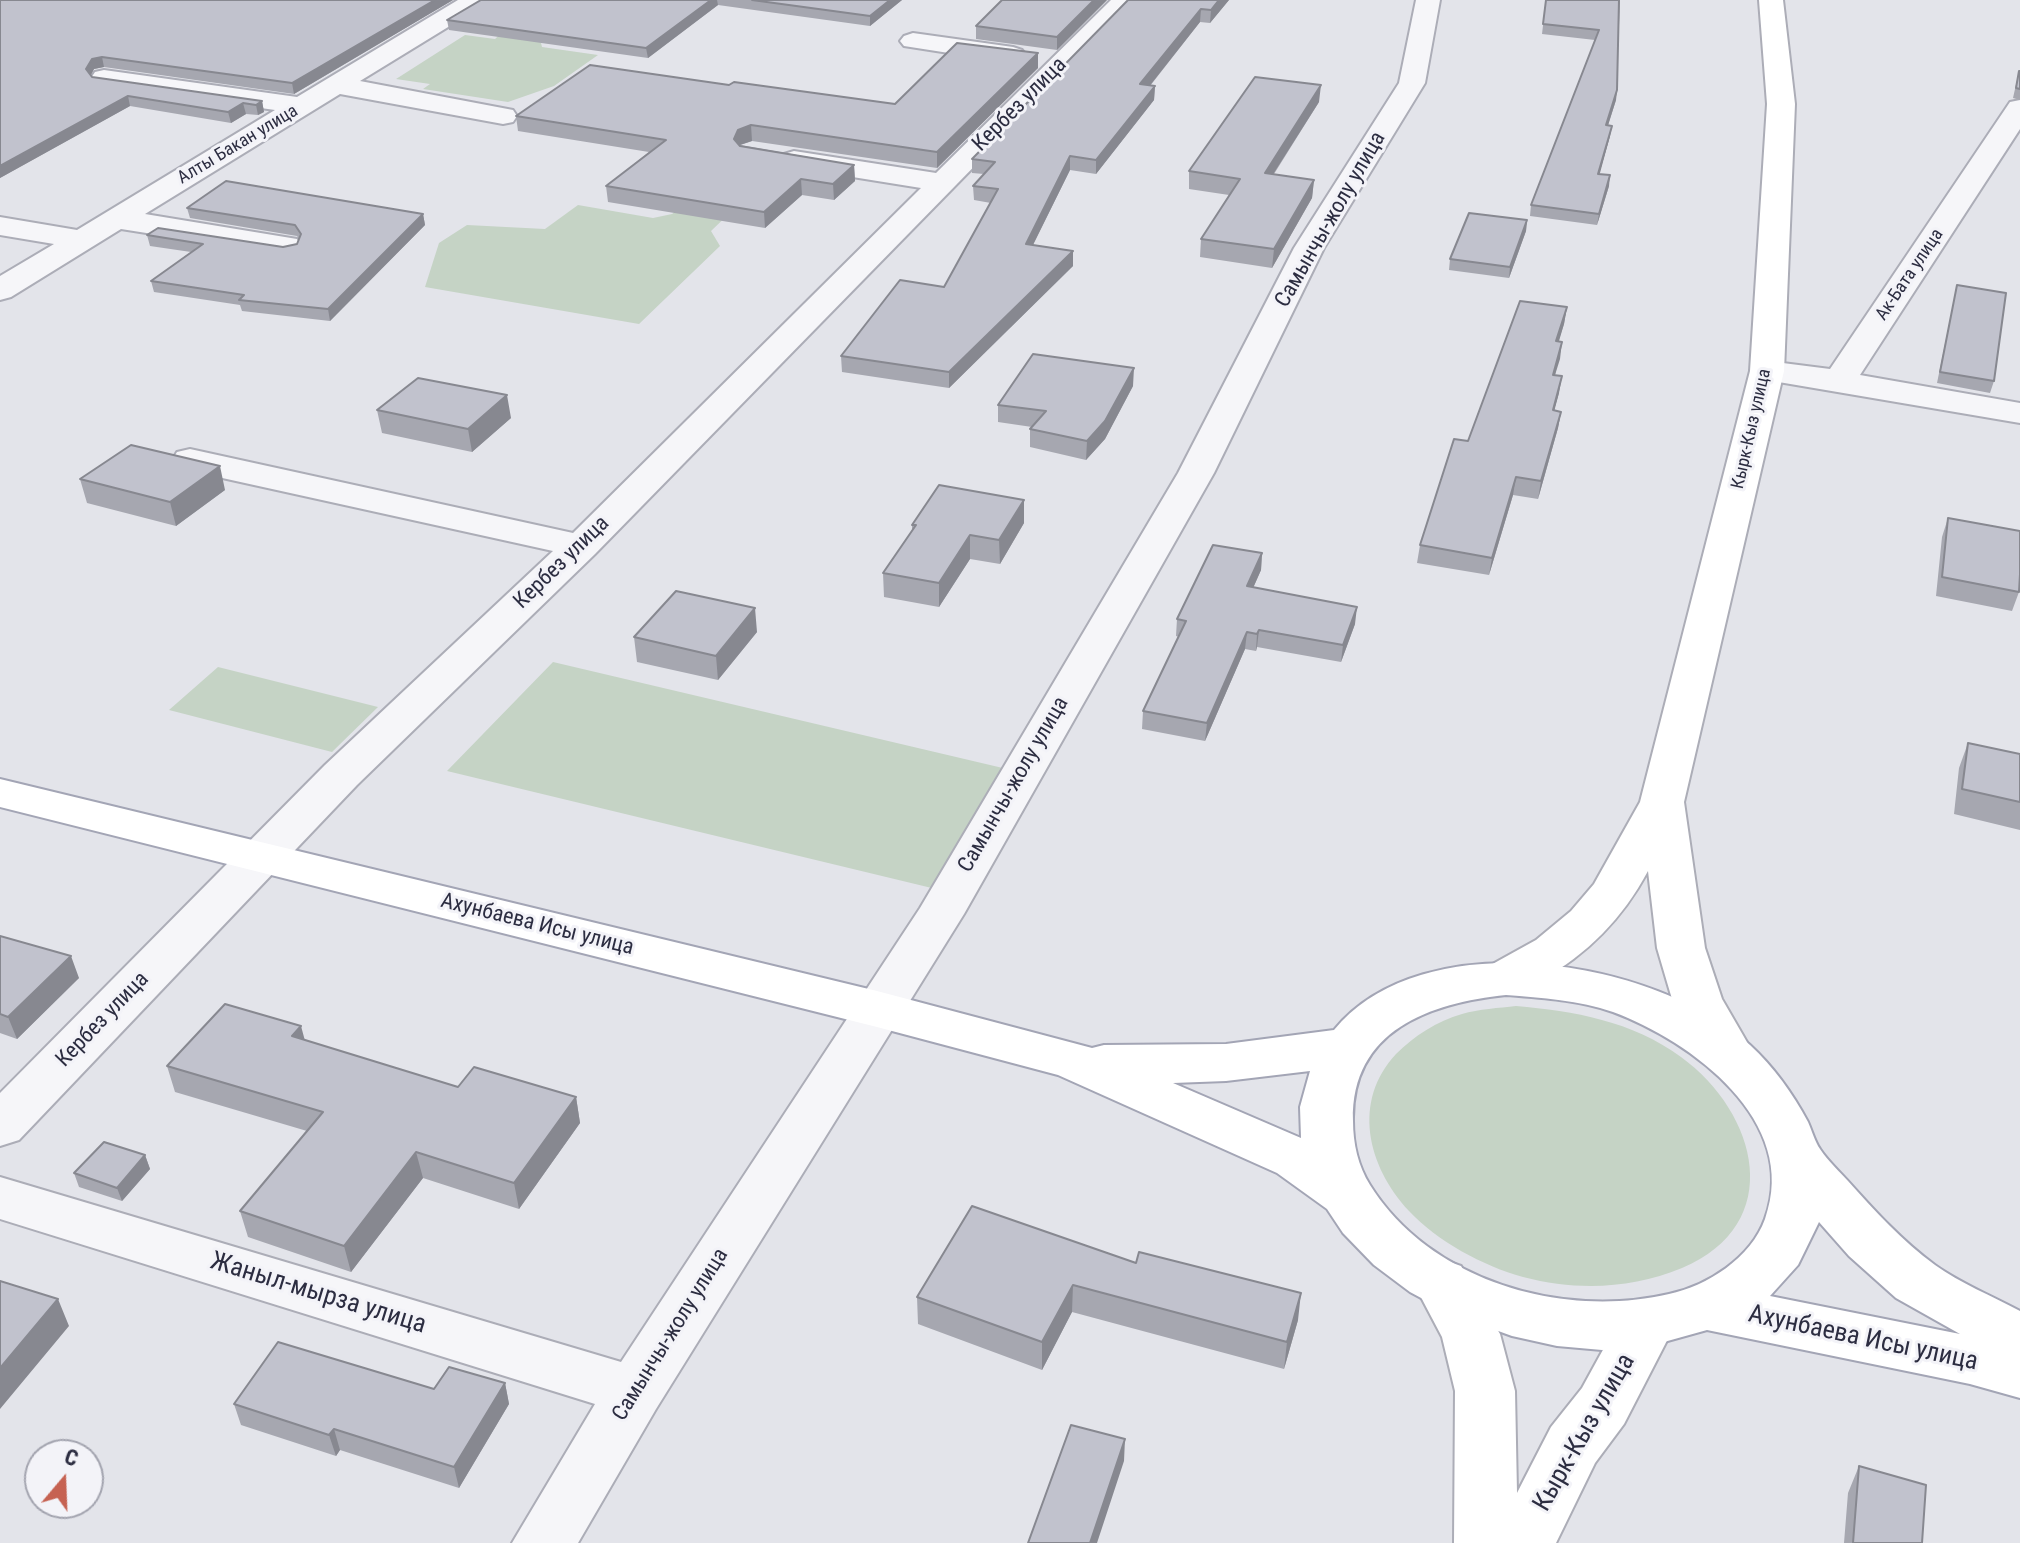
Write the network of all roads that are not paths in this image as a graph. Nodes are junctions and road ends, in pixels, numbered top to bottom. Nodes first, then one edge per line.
1 (475, 0) edge
2 (1125, 0) edge
3 (1428, 0) edge
4 (1771, 0) edge
5 (913, 41) dead end
6 (1063, 61) junction
7 (104, 78) edge
8 (336, 85) junction
9 (301, 106) junction
10 (2020, 108) edge
11 (503, 116) dead end
12 (767, 156) edge
13 (943, 183) junction
14 (116, 219) junction
15 (0, 226) edge
16 (83, 240) junction
17 (286, 246) edge
18 (0, 290) edge
19 (1767, 371) junction
20 (1839, 381) junction
21 (2020, 413) edge
22 (190, 460) edge
23 (581, 546) junction
24 (0, 793) edge
25 (1662, 802) junction
26 (263, 857) junction
27 (1506, 978) junction
28 (877, 1009) junction
29 (1349, 1046) junction
30 (1729, 1056) junction
31 (1073, 1061) junction
32 (0, 1126) edge
33 (1795, 1157) junction
34 (1346, 1194) junction
35 (0, 1198) edge
36 (1441, 1282) junction
37 (1706, 1307) junction
38 (1647, 1323) junction
39 (2020, 1339) edge
40 (2020, 1373) edge
41 (635, 1391) junction
42 (544, 1543) edge
43 (1486, 1543) edge
44 (1524, 1543) edge

1 - 8 street, Алты Бакан улица
2 - 6 street, Кербез улица
3 - 28 street, Самынчы-жолу улица
4 - 19 street, Кырк-Кыз улица
5 - 6 street
6 - 13 street, Кербез улица
7 - 9 street
8 - 9 street, Алты Бакан улица
8 - 11 street
9 - 14 street, Алты Бакан улица
10 - 20 street, Ак-Бата улица
12 - 13 street
13 - 23 street, Кербез улица
14 - 16 street, Алты Бакан улица
14 - 17 street
15 - 16 street
16 - 18 street, Алты Бакан улица
19 - 20 street
19 - 25 street, Кырк-Кыз улица
20 - 21 street
22 - 23 street
23 - 26 street, Кербез улица
24 - 26 street, Ахунбаева Исы улица
25 - 27 street, Кырк-Кыз улица
25 - 30 street, Кырк-Кыз улица
26 - 28 street, Ахунбаева Исы улица
26 - 32 street, Кербез улица
27 - 29 street
27 - 30 street
28 - 31 street, Ахунбаева Исы улица
28 - 41 street, Самынчы-жолу улица
29 - 31 street, Ахунбаева Исы улица
29 - 34 street
30 - 33 street
31 - 34 street, Ахунбаева Исы улица
33 - 37 street
33 - 39 street, Ахунбаева Исы улица
34 - 36 street
35 - 41 street, Жаныл-мырза улица
36 - 38 street
36 - 43 street
37 - 38 street
37 - 40 street, Ахунбаева Исы улица
38 - 44 street, Кырк-Кыз улица
41 - 42 street, Самынчы-жолу улица

